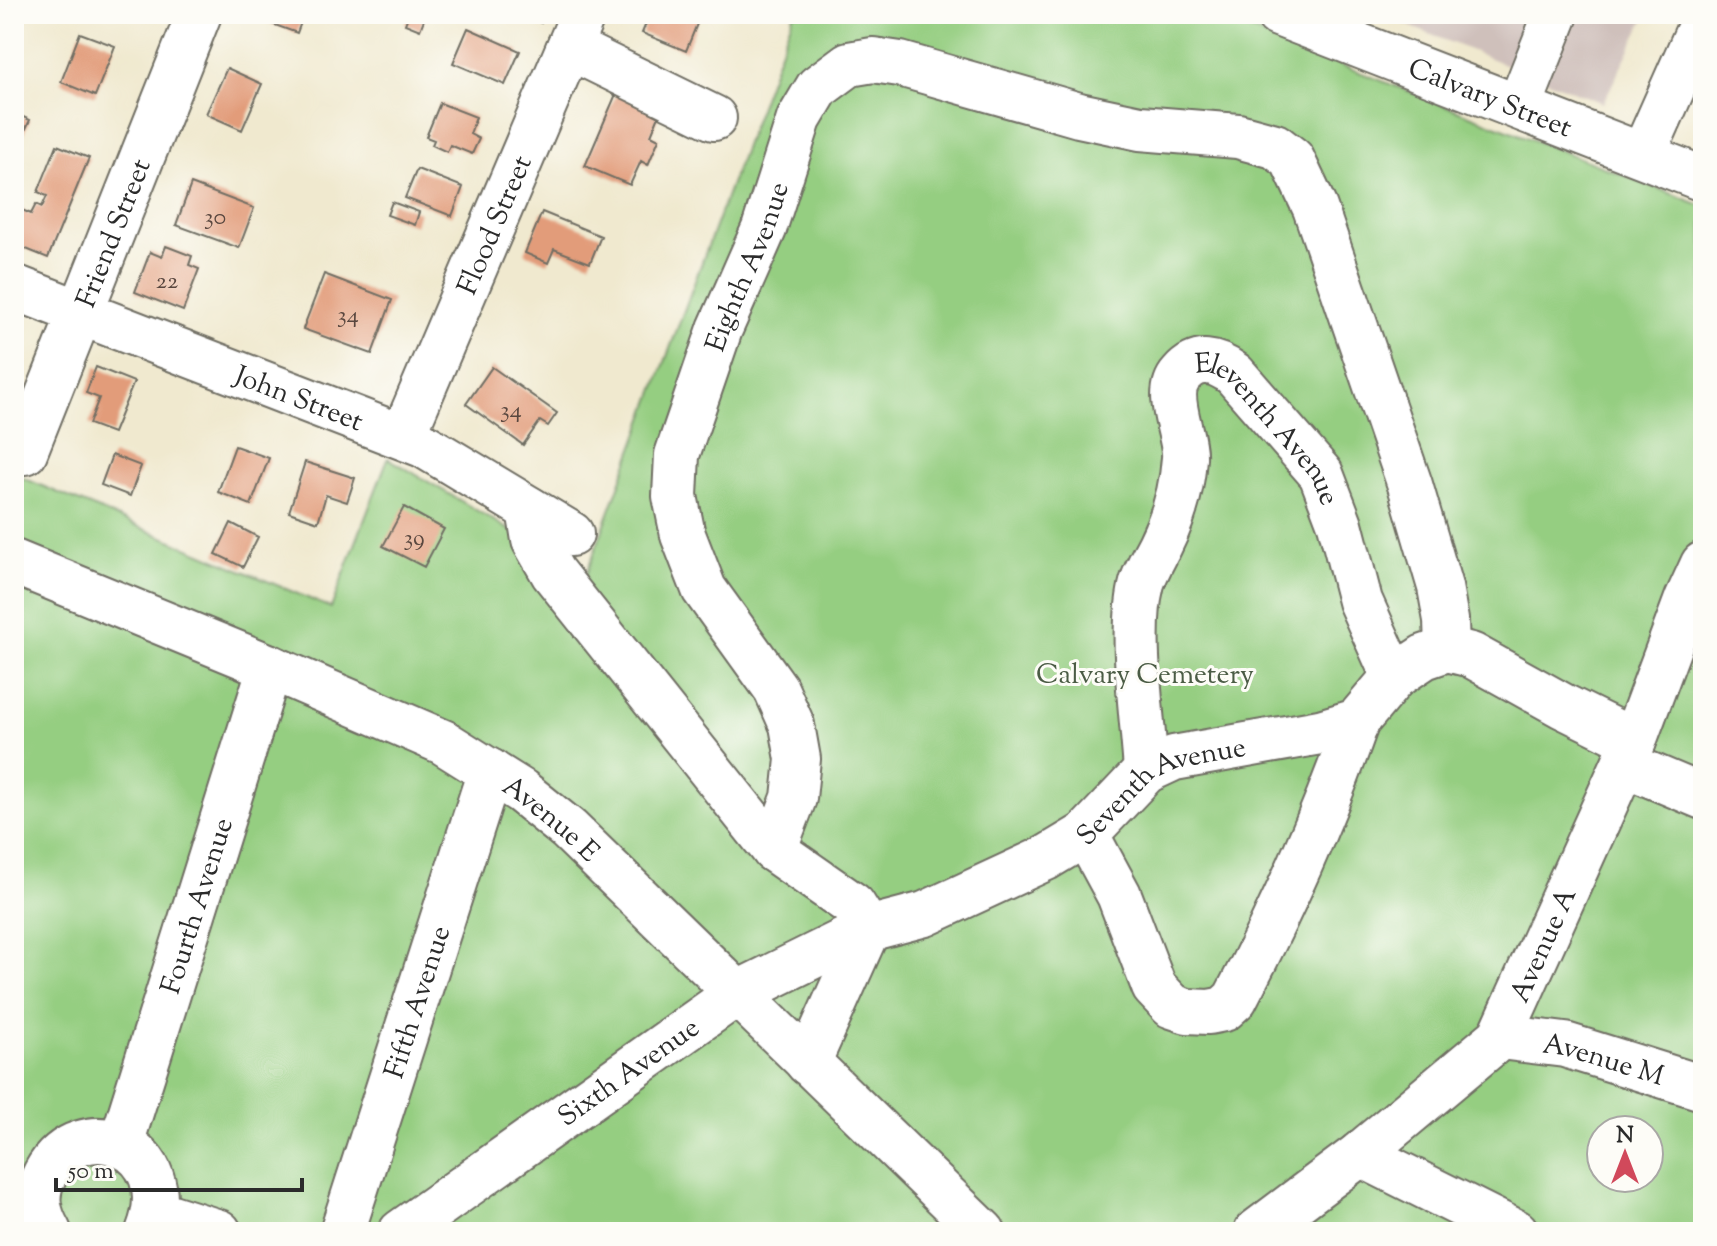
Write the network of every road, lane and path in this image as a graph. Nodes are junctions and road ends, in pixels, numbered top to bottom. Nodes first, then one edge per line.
1 (199, 14) edge
2 (1278, 14) edge
3 (1556, 14) edge
4 (1703, 20) edge
5 (576, 30) edge
6 (1519, 107) junction
7 (714, 118) dead end
8 (1643, 155) junction
9 (1703, 179) edge
10 (14, 287) edge
11 (81, 312) junction
12 (403, 436) junction
13 (25, 452) dead end
14 (529, 509) junction
15 (571, 534) dead end
16 (14, 562) edge
17 (1698, 589) edge
18 (1447, 649) junction
19 (270, 667) junction
20 (1394, 677) junction
21 (1357, 721) junction
22 (1629, 752) junction
23 (490, 771) junction
24 (1146, 771) junction
25 (1703, 797) edge
26 (1086, 834) junction
27 (774, 850) junction
28 (868, 929) junction
29 (736, 994) junction
30 (1500, 1037) junction
31 (808, 1063) junction
32 (1703, 1088) edge
33 (121, 1144) junction
34 (1360, 1154) junction
35 (27, 1178) edge
36 (152, 1222) edge
37 (49, 1232) edge
38 (219, 1232) edge
39 (342, 1232) edge
40 (401, 1232) edge
41 (983, 1232) edge
42 (1256, 1232) edge
43 (1516, 1232) edge

1 - 11 street, Friend Street
2 - 6 street, Calvary Street
3 - 6 street
4 - 8 street
5 - 7 street
5 - 12 street, Flood Street
6 - 8 street, Calvary Street
8 - 9 street, Calvary Street
10 - 11 street, John Street
11 - 12 street, John Street
11 - 13 street, Friend Street
12 - 14 street, John Street
14 - 15 street, John Street
14 - 27 street
16 - 19 street, Avenue E
17 - 22 street, Avenue A
18 - 20 street
18 - 22 street
18 - 27 street, Eighth Avenue
19 - 23 street, Avenue E
19 - 33 street, Fourth Avenue
20 - 21 street
20 - 24 street, Eleventh Avenue
21 - 24 street, Seventh Avenue
21 - 26 street
22 - 25 street
22 - 30 street, Avenue A
23 - 29 street, Avenue E
23 - 39 street, Fifth Avenue
24 - 26 street, Seventh Avenue
26 - 28 street, Seventh Avenue
27 - 28 street
28 - 29 street, Sixth Avenue
28 - 31 street
29 - 31 street, Avenue E
29 - 40 street, Sixth Avenue
30 - 32 street, Avenue M
30 - 34 street, Avenue A
31 - 41 street, Avenue E
33 - 35 street
33 - 36 street
34 - 42 street, Avenue A
34 - 43 street
35 - 37 street
36 - 38 street

